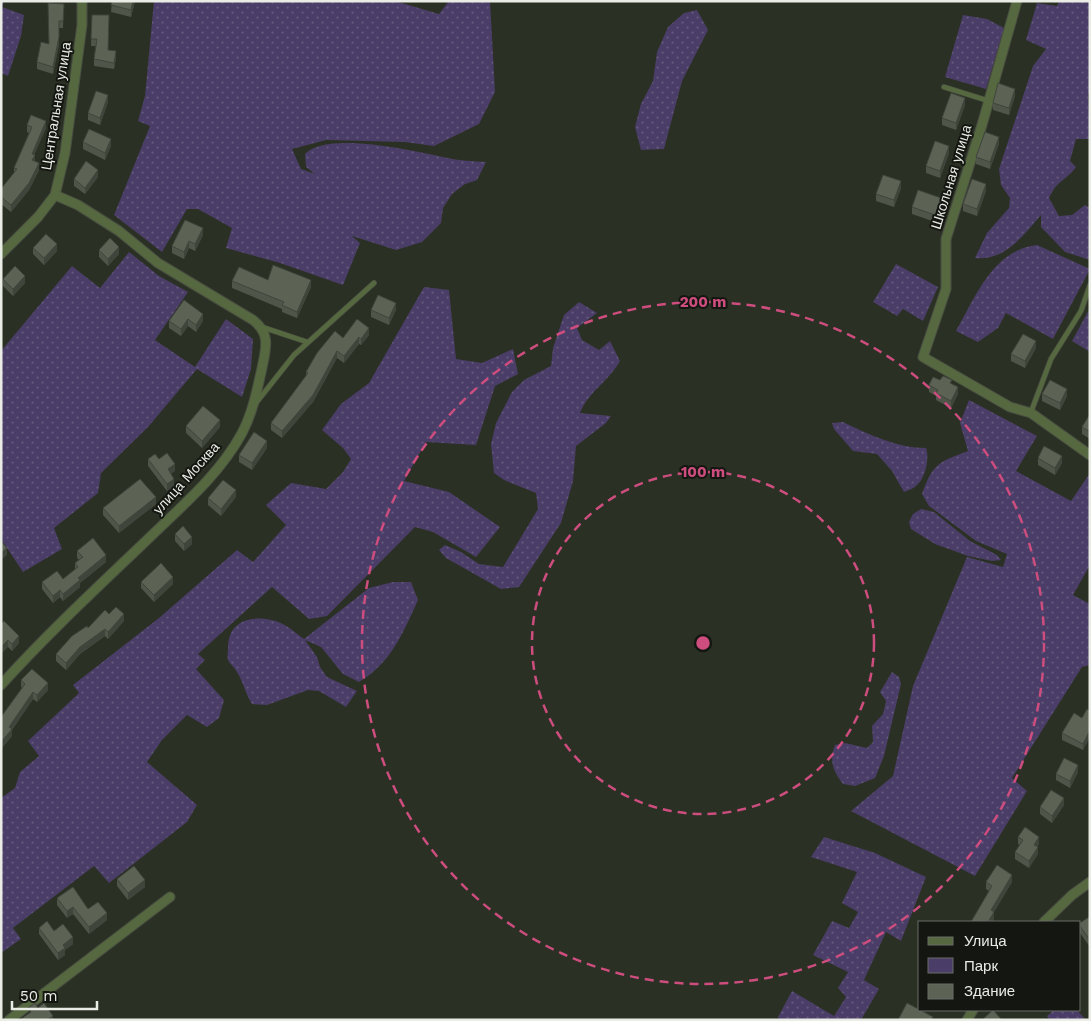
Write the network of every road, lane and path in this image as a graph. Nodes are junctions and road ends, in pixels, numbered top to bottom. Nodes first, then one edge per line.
1 (82, 1) edge
2 (1016, 1) edge
3 (944, 87) dead end
4 (989, 101) junction
5 (55, 195) junction
6 (1, 254) edge
7 (374, 283) dead end
8 (1090, 285) edge
9 (262, 327) junction
10 (307, 342) junction
11 (254, 406) junction
12 (1031, 413) junction
13 (1090, 456) edge
14 (1, 685) edge
15 (1090, 882) edge
16 (170, 897) dead end
17 (1045, 921) edge
18 (9, 1020) edge

1 - 5 street, Центральная улица
2 - 4 street, Школьная улица
3 - 4 lane
4 - 12 street, Школьная улица
5 - 6 street, Центральная улица
5 - 9 street
7 - 10 lane
8 - 12 lane
9 - 10 lane
9 - 11 street, улица Москва
10 - 11 lane
11 - 14 street, улица Москва
12 - 13 street, Школьная улица
15 - 17 street
16 - 18 street

